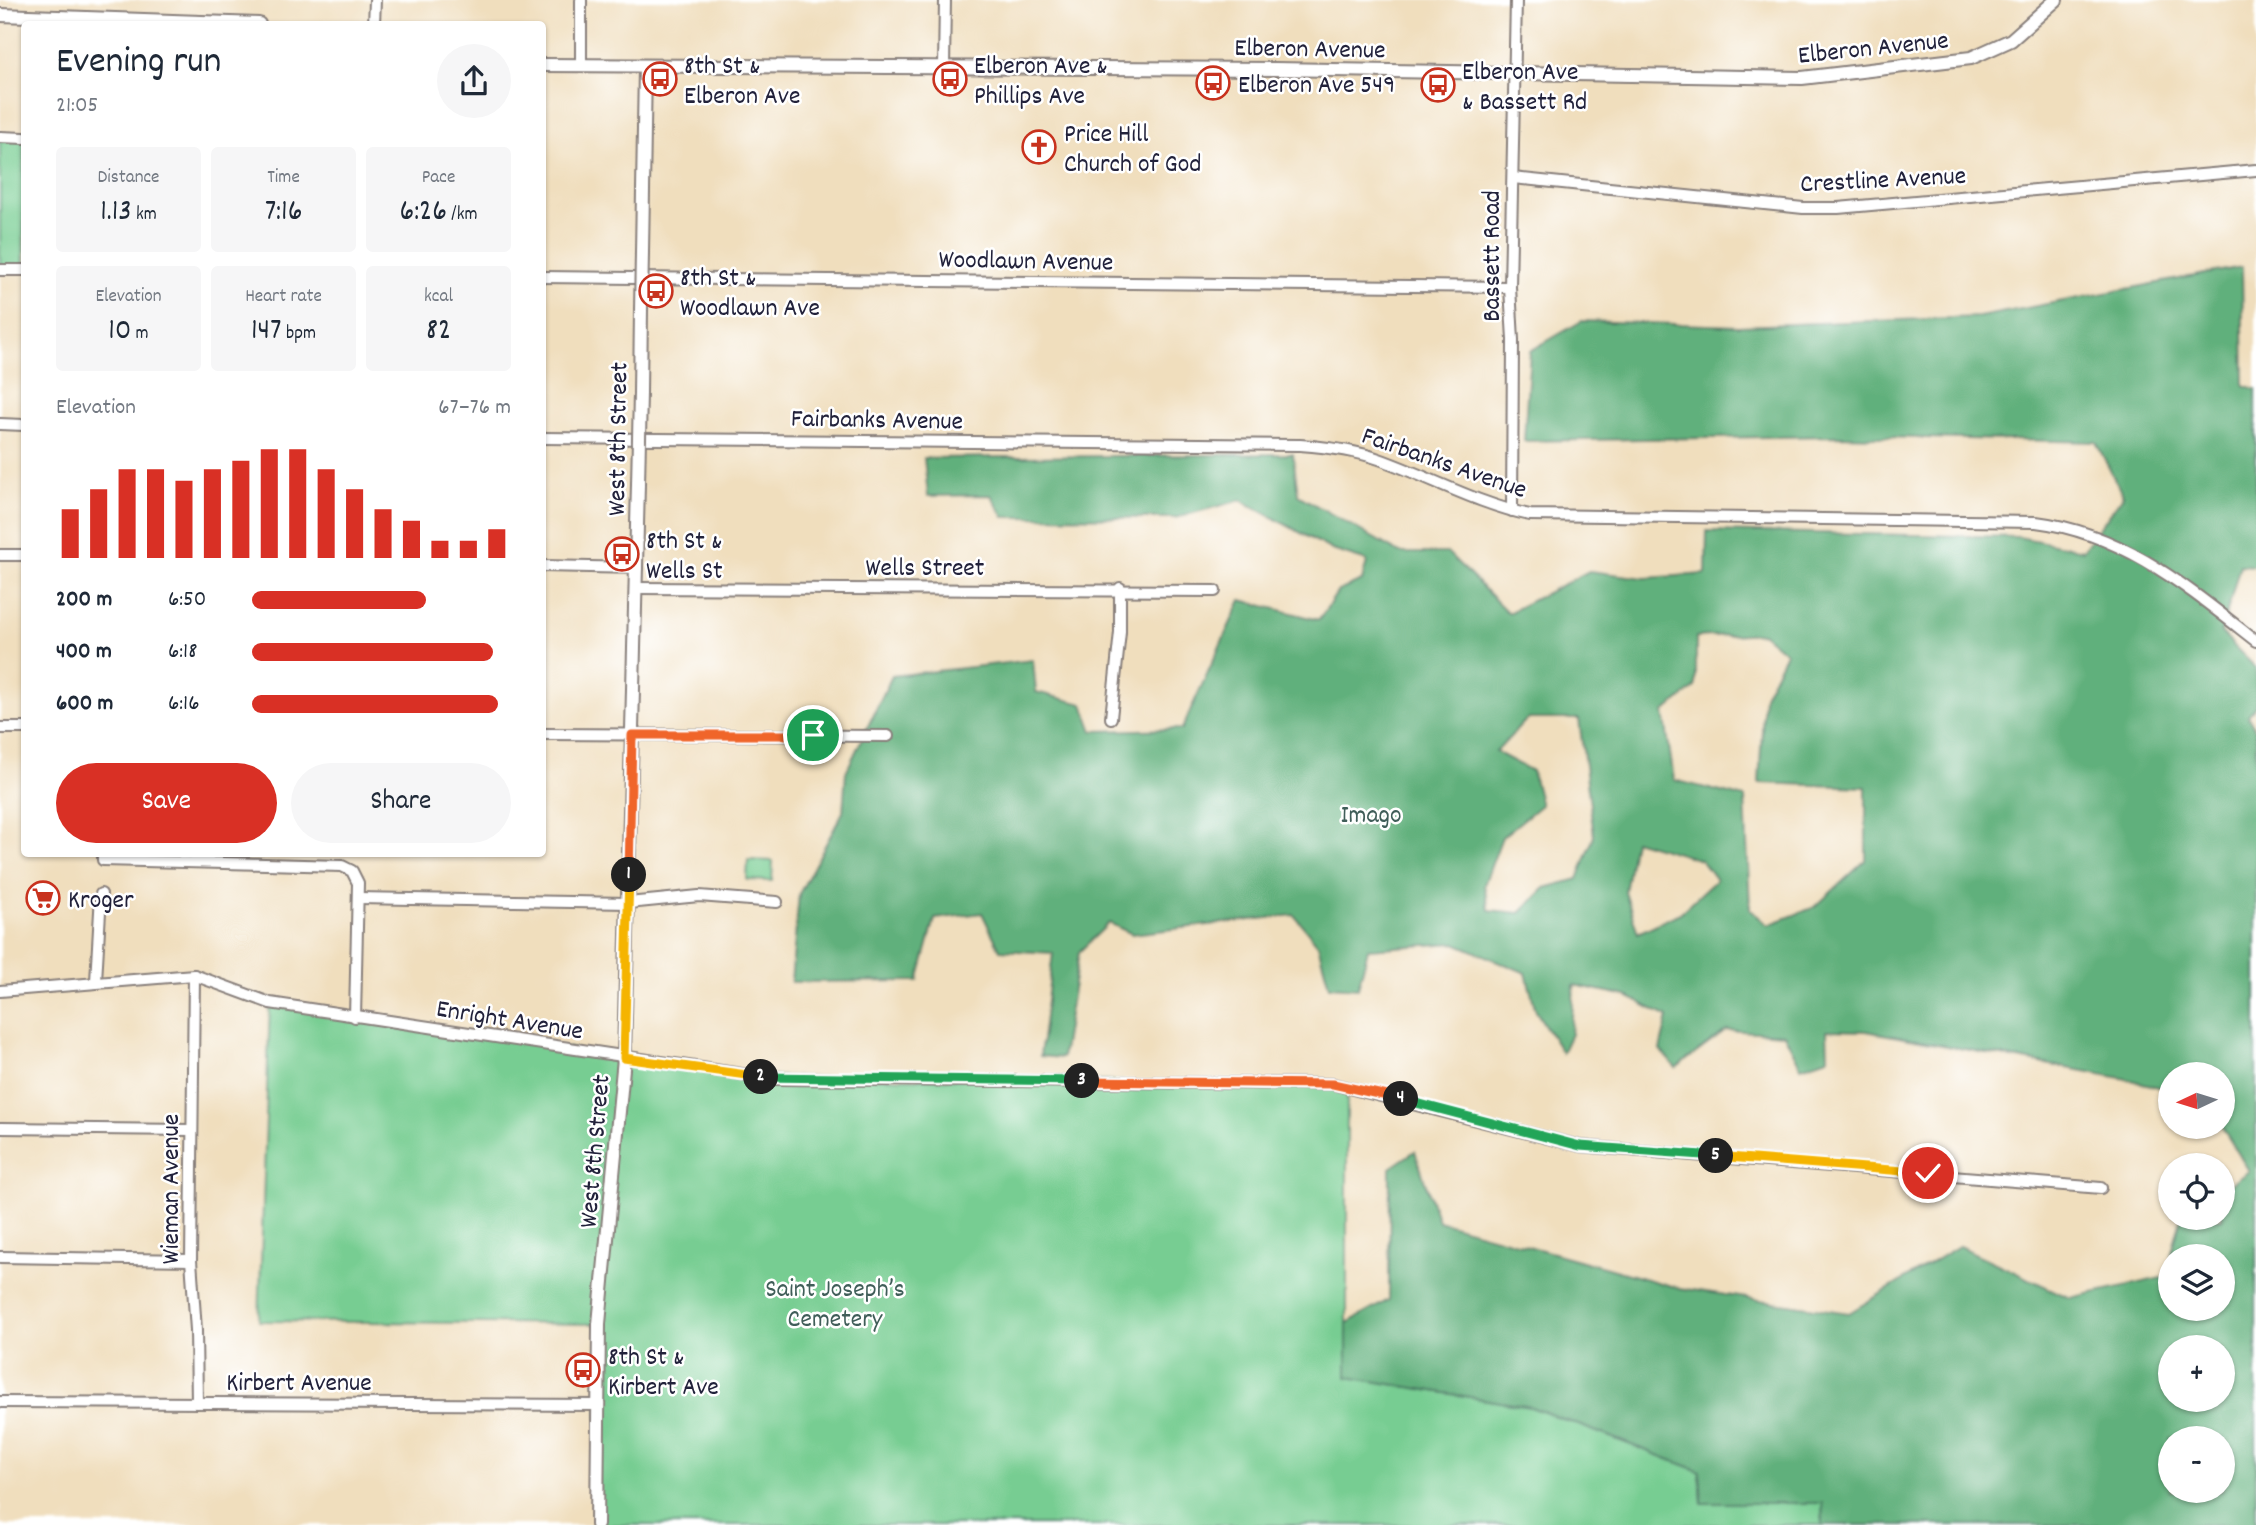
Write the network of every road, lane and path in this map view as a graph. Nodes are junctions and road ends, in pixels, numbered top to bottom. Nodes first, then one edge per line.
1 (375, 0) edge
2 (581, 0) edge
3 (945, 0) edge
4 (1516, 0) edge
5 (2056, 0) edge
6 (0, 15) edge
7 (140, 21) edge
8 (374, 21) edge
9 (546, 65) edge
10 (581, 66) junction
11 (645, 67) junction
12 (944, 68) junction
13 (1513, 72) junction
14 (0, 137) edge
15 (21, 138) edge
16 (2256, 170) edge
17 (1513, 178) junction
18 (0, 270) edge
19 (21, 270) edge
20 (546, 276) edge
21 (1510, 287) junction
22 (0, 424) edge
23 (21, 425) edge
24 (546, 438) edge
25 (1511, 511) junction
26 (0, 555) edge
27 (21, 555) edge
28 (546, 566) edge
29 (637, 568) junction
30 (636, 588) junction
31 (1120, 588) junction
32 (1215, 591) dead end
33 (2256, 641) edge
34 (1111, 718) dead end
35 (0, 728) edge
36 (21, 728) edge
37 (546, 734) edge
38 (632, 735) junction
39 (888, 736) dead end
40 (103, 857) edge
41 (101, 894) dead end
42 (358, 898) junction
43 (777, 902) dead end
44 (628, 903) junction
45 (194, 975) junction
46 (96, 981) junction
47 (0, 991) edge
48 (355, 1017) junction
49 (624, 1058) junction
50 (0, 1128) edge
51 (191, 1130) junction
52 (2101, 1188) dead end
53 (0, 1256) edge
54 (191, 1260) junction
55 (0, 1402) edge
56 (197, 1403) junction
57 (599, 1405) junction
58 (597, 1525) edge

1 - 8 street
2 - 10 street
3 - 12 street
4 - 13 street, Bassett Road
5 - 13 street, Elberon Avenue
6 - 7 street
9 - 10 street, Elberon Avenue
10 - 11 street, Elberon Avenue
11 - 12 street, Elberon Avenue
11 - 29 street, West 8th Street, bridge
12 - 13 street, Elberon Avenue
13 - 17 street, Bassett Road
14 - 15 street
16 - 17 street, Crestline Avenue
17 - 21 street, Bassett Road
18 - 19 street
20 - 21 street, Woodlawn Avenue
21 - 25 street, Bassett Road
22 - 23 street
24 - 25 street, Fairbanks Avenue
25 - 33 street, Fairbanks Avenue
26 - 27 street
28 - 29 street
29 - 30 street, West 8th Street
30 - 31 street, Wells Street
30 - 38 street, West 8th Street
31 - 32 street, Wells Street
31 - 34 street
35 - 36 street
37 - 38 street
38 - 39 street
38 - 44 street, West 8th Street
40 - 42 street
41 - 46 street
42 - 44 street
42 - 48 street
43 - 44 street
44 - 49 street, West 8th Street
45 - 46 street, Enright Avenue
45 - 48 street, Enright Avenue
45 - 51 street, Wieman Avenue
46 - 47 street, Enright Avenue
48 - 49 street, Enright Avenue
49 - 52 street, Enright Avenue
49 - 57 street, West 8th Street
50 - 51 street
51 - 54 street, Wieman Avenue
53 - 54 street
54 - 56 street, Wieman Avenue
55 - 56 street, Kirbert Avenue
56 - 57 street, Kirbert Avenue
57 - 58 street, West 8th Street

